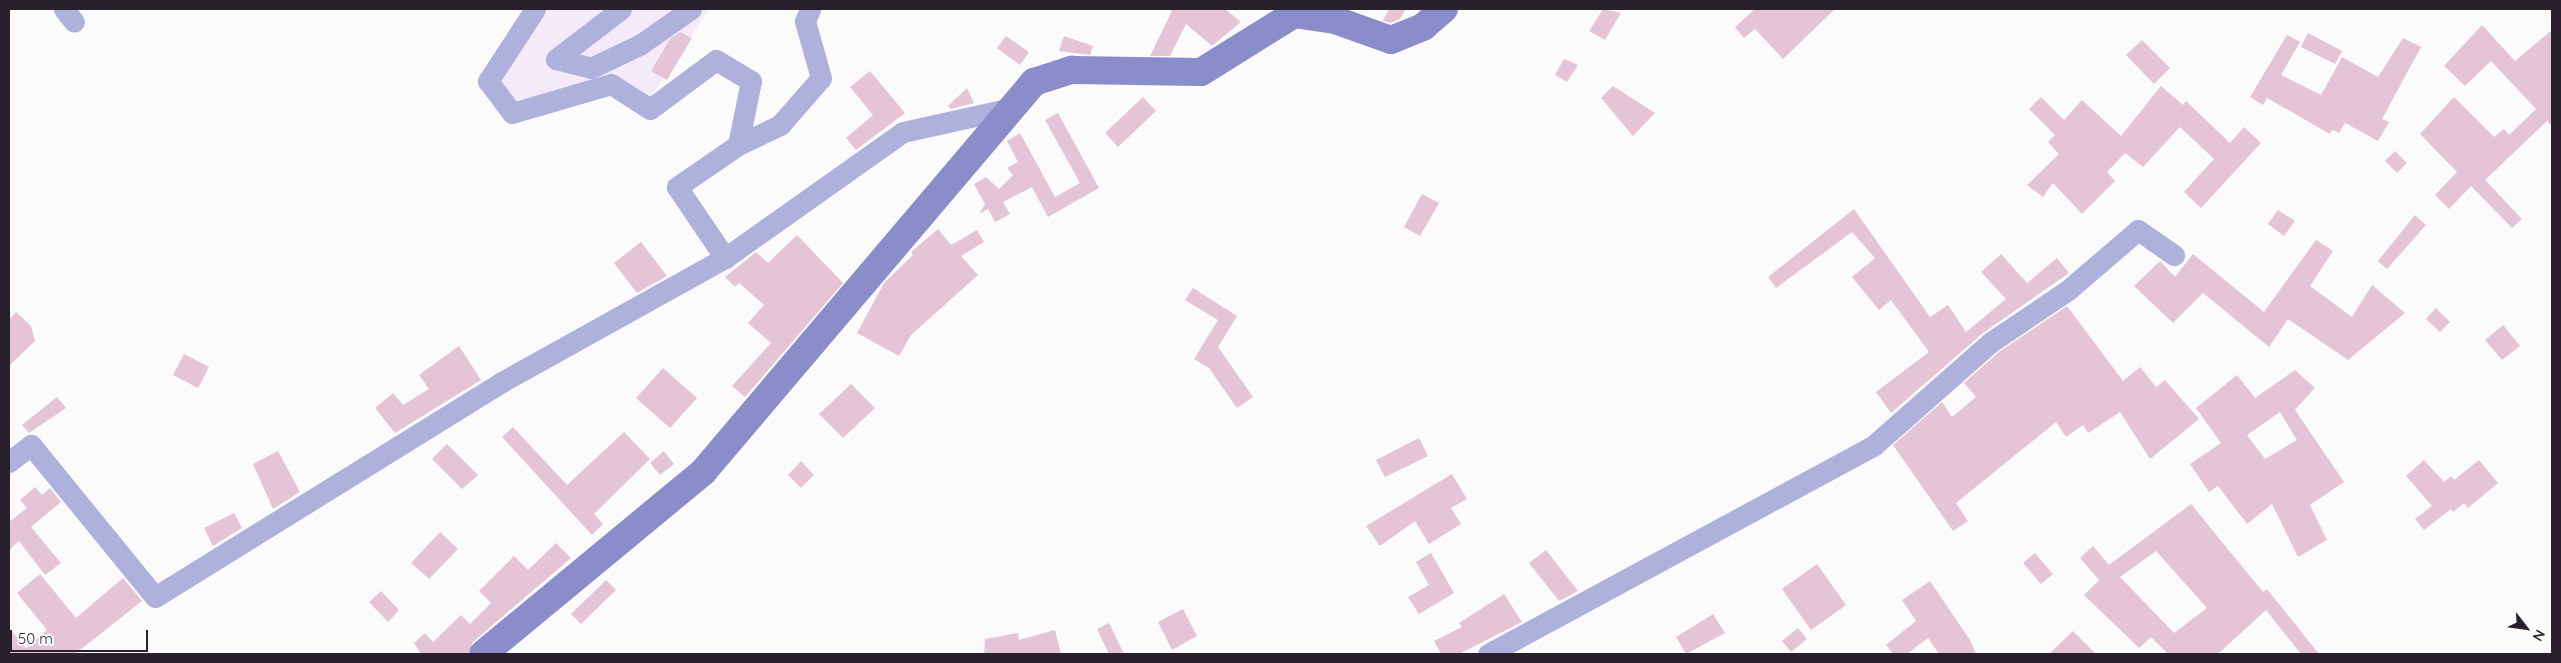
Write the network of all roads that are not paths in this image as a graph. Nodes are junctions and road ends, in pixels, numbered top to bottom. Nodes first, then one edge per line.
1 (535, 9) edge
2 (621, 9) edge
3 (691, 9) edge
4 (810, 9) edge
5 (1444, 9) edge
6 (1011, 108) junction
7 (738, 145) junction
8 (2174, 255) dead end
9 (725, 258) junction
10 (9, 462) edge
11 (483, 654) edge
12 (1488, 654) edge

1 - 7 street
2 - 3 street
4 - 7 street
5 - 6 street
6 - 9 street
6 - 11 street
7 - 9 street
8 - 12 street
9 - 10 street

